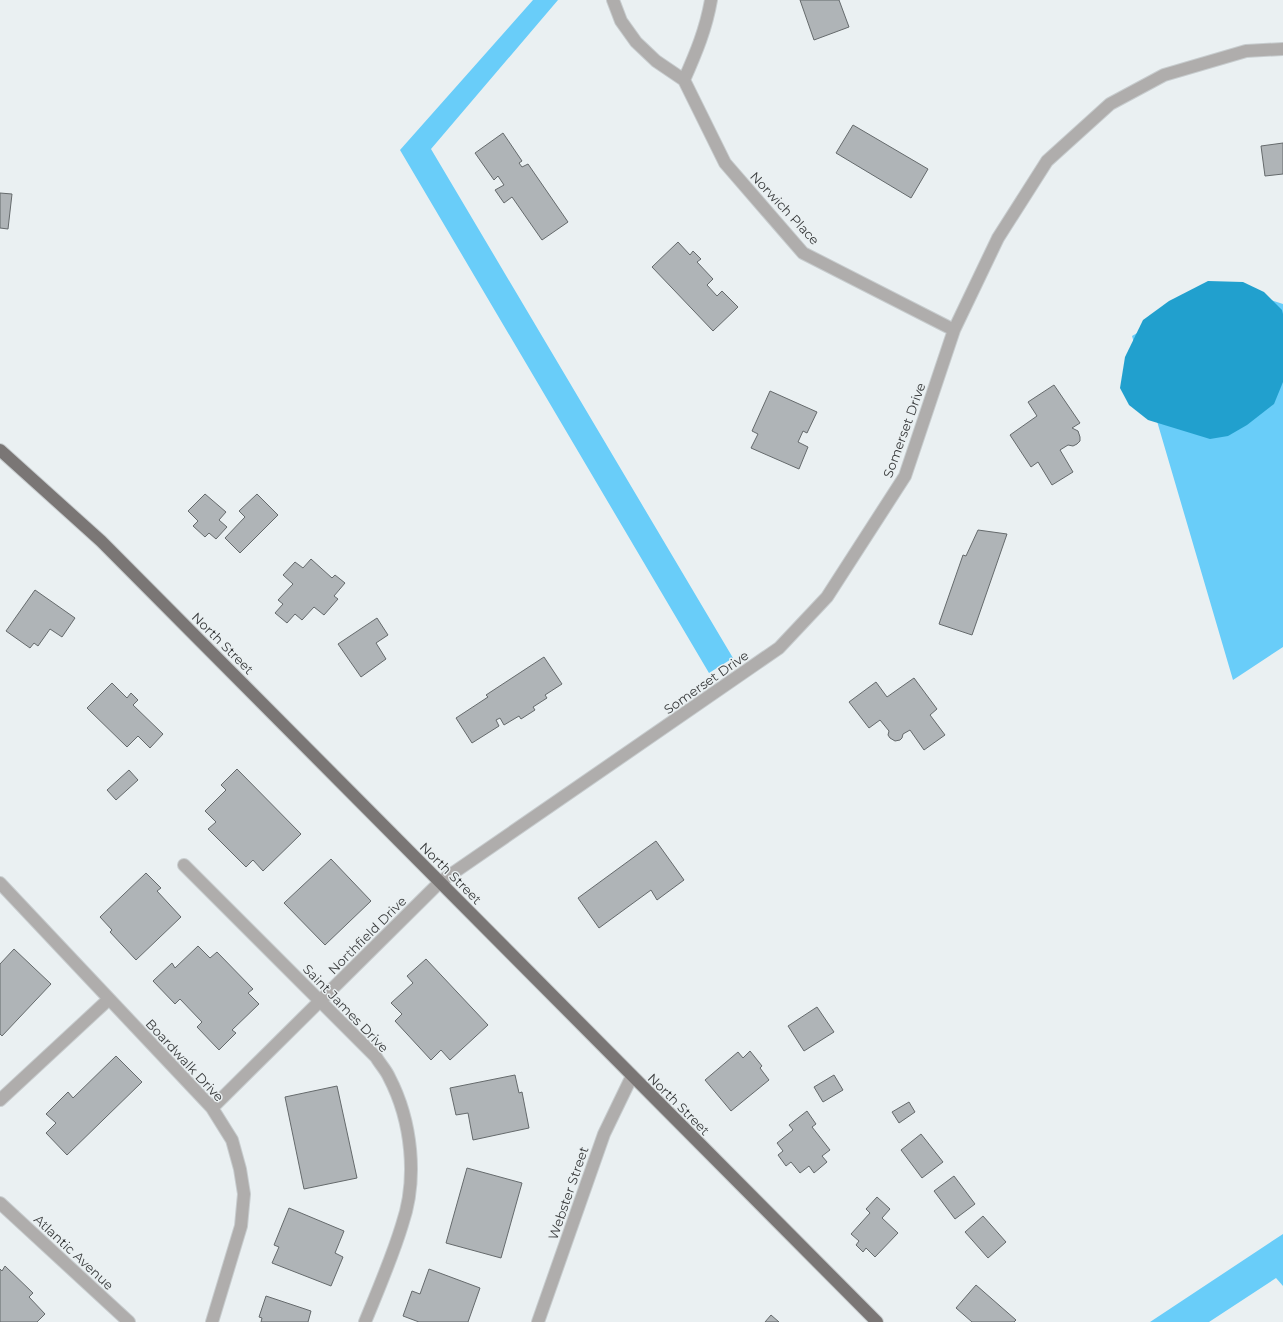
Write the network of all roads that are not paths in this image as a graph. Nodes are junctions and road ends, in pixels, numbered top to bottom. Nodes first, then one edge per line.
1 (614, 0) edge
2 (711, 0) edge
3 (1283, 49) edge
4 (684, 80) junction
5 (954, 330) junction
6 (0, 450) edge
7 (184, 865) dead end
8 (440, 882) junction
9 (0, 883) edge
10 (109, 999) junction
11 (320, 1001) junction
12 (632, 1076) junction
13 (0, 1100) edge
14 (212, 1108) junction
15 (0, 1203) edge
16 (129, 1322) edge
17 (212, 1322) edge
18 (365, 1322) edge
19 (538, 1322) edge
20 (877, 1322) edge

1 - 4 street, Norwich Place
2 - 4 street
3 - 5 street, Somerset Drive
4 - 5 street, Norwich Place
5 - 8 street, Somerset Drive
6 - 8 main road, North Street
7 - 11 street, Saint James Drive
8 - 11 street, Northfield Drive
8 - 12 main road, North Street
9 - 10 street, Boardwalk Drive
10 - 13 street
10 - 14 street, Boardwalk Drive
11 - 14 street, Northfield Drive
11 - 18 street, Saint James Drive
12 - 19 street, Webster Street
12 - 20 main road, North Street
14 - 17 street, Boardwalk Drive
15 - 16 street, Atlantic Avenue

